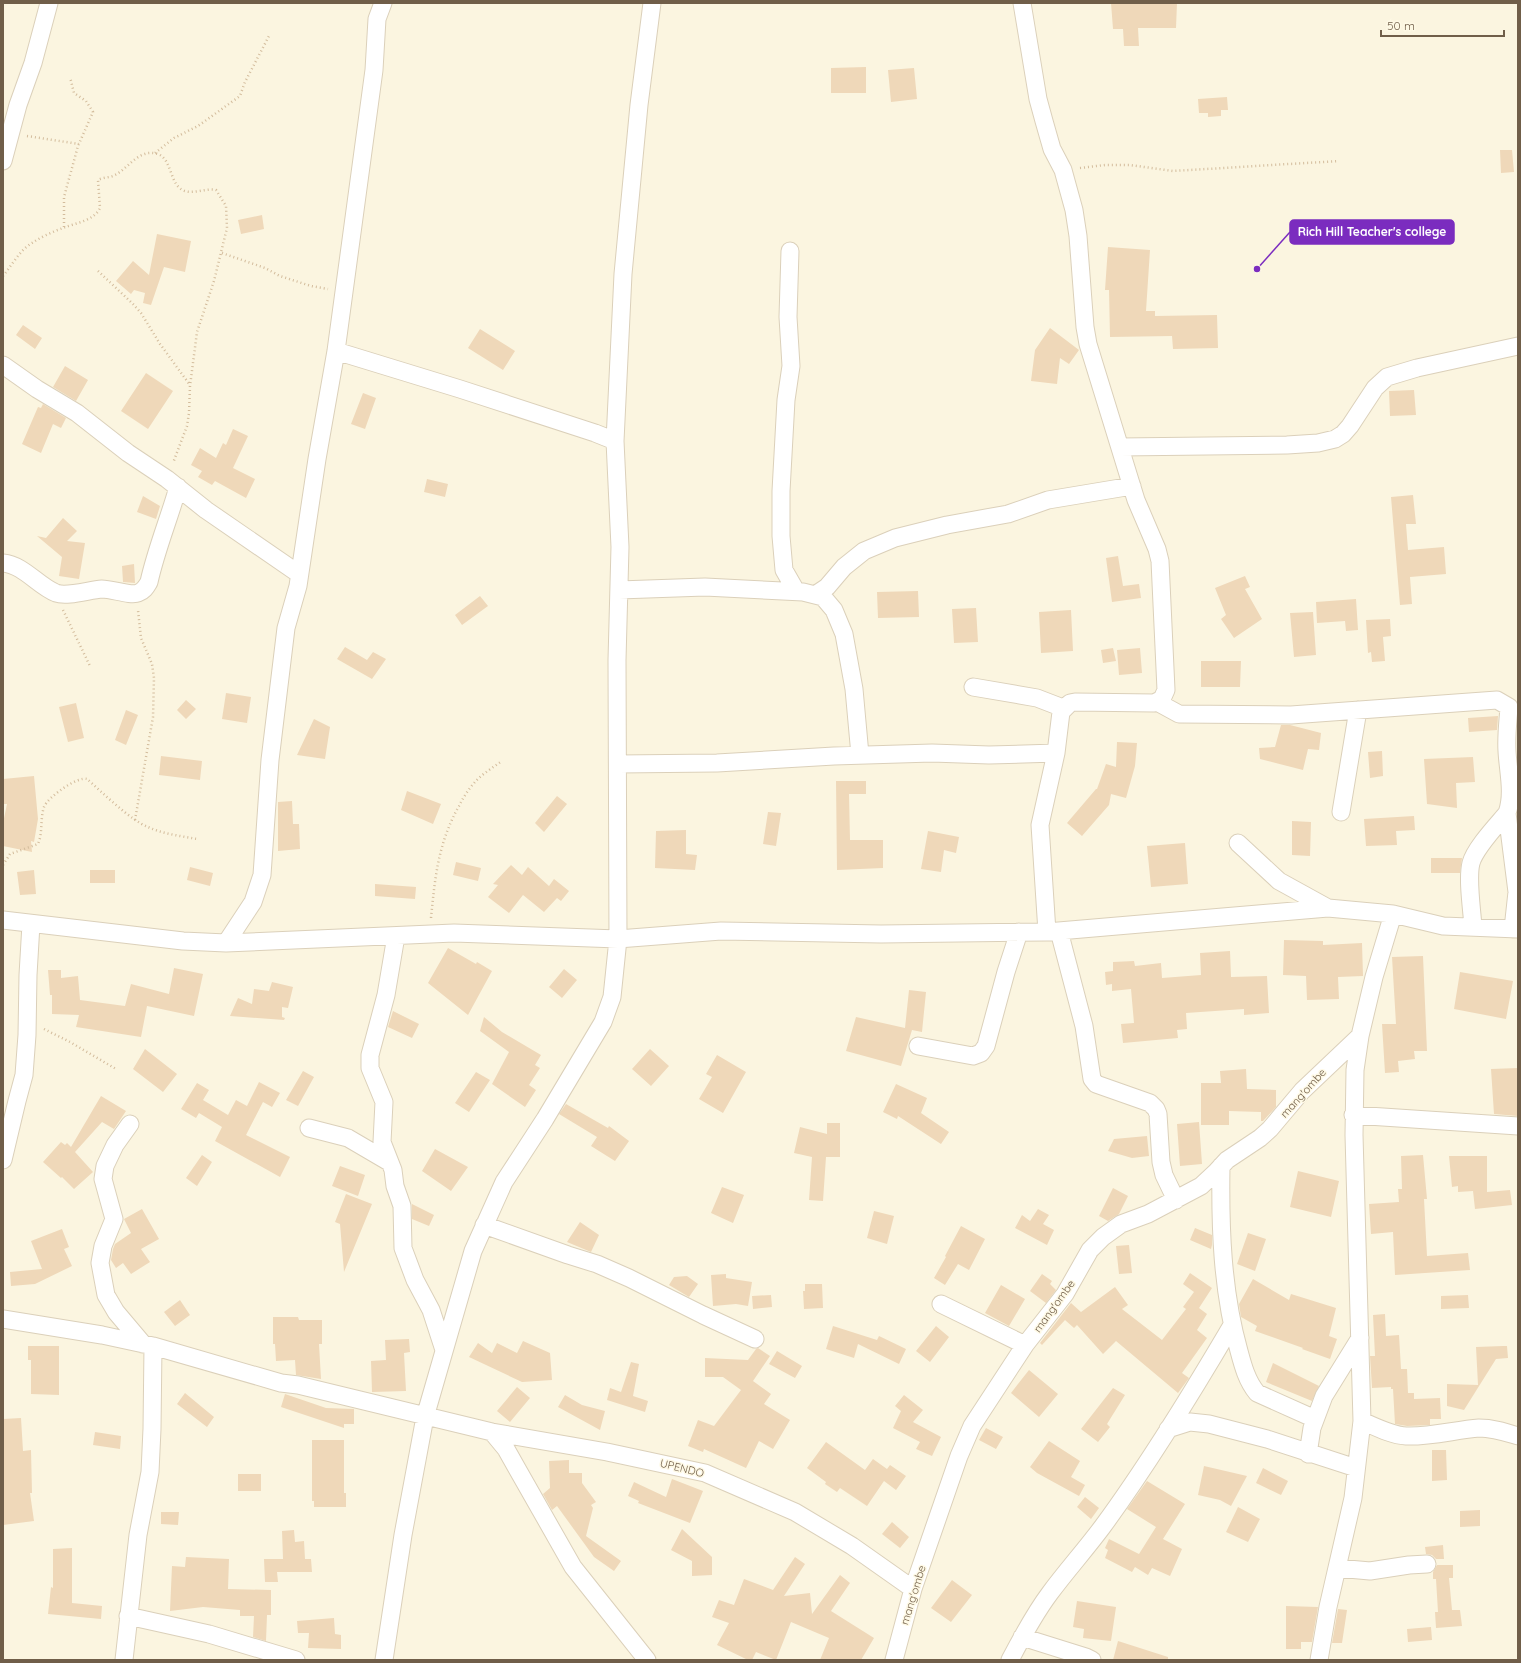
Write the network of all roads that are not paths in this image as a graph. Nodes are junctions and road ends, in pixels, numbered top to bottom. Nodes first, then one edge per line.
1 (49, 3) edge
2 (384, 3) edge
3 (652, 3) edge
4 (1022, 3) edge
5 (3, 161) edge
6 (790, 251) dead end
7 (1518, 346) edge
8 (336, 351) junction
9 (3, 365) edge
10 (615, 441) junction
11 (1120, 447) junction
12 (173, 483) junction
13 (1132, 486) junction
14 (3, 563) edge
15 (299, 574) junction
16 (619, 590) junction
17 (796, 591) junction
18 (815, 595) junction
19 (973, 687) dead end
20 (1158, 702) junction
21 (1063, 708) junction
22 (1358, 710) junction
23 (1056, 754) junction
24 (860, 756) junction
25 (618, 764) junction
26 (1341, 812) dead end
27 (1507, 813) junction
28 (1238, 843) dead end
29 (1328, 908) junction
30 (1393, 914) junction
31 (3, 920) edge
32 (31, 924) junction
33 (1472, 927) junction
34 (1515, 929) edge
35 (1053, 931) junction
36 (1020, 932) junction
37 (396, 936) junction
38 (618, 939) junction
39 (226, 943) junction
40 (1360, 1036) junction
41 (918, 1046) dead end
42 (1353, 1115) junction
43 (130, 1124) dead end
44 (1518, 1126) edge
45 (308, 1128) dead end
46 (3, 1160) edge
47 (390, 1162) junction
48 (1221, 1166) junction
49 (1176, 1200) junction
50 (484, 1225) junction
51 (941, 1304) dead end
52 (3, 1319) edge
53 (1232, 1325) junction
54 (1360, 1338) junction
55 (755, 1339) dead end
56 (148, 1345) junction
57 (1025, 1345) junction
58 (444, 1350) junction
59 (425, 1417) junction
60 (1315, 1419) junction
61 (1362, 1421) junction
62 (1168, 1429) junction
63 (492, 1432) junction
64 (1518, 1436) edge
65 (1308, 1454) junction
66 (1356, 1468) junction
67 (1427, 1564) dead end
68 (1337, 1568) junction
69 (914, 1589) junction
70 (128, 1616) junction
71 (1022, 1638) junction
72 (124, 1660) edge
73 (296, 1660) edge
74 (384, 1660) edge
75 (648, 1660) edge
76 (894, 1660) edge
77 (1010, 1660) edge
78 (1092, 1660) edge
79 (1319, 1660) edge

1 - 5 street
2 - 8 street
3 - 10 street
4 - 11 street
6 - 17 street
7 - 11 street
8 - 10 street
8 - 15 street
9 - 12 street
10 - 16 street
11 - 13 street
12 - 14 street
12 - 15 street
13 - 18 street
13 - 20 street
15 - 39 street
16 - 17 street
16 - 25 street
17 - 18 street
18 - 24 street
19 - 21 street
20 - 21 street
20 - 22 street
21 - 23 street
22 - 26 street
22 - 27 street
23 - 24 street
23 - 35 street
24 - 25 street
25 - 38 street
27 - 33 street
27 - 34 street
28 - 29 street
29 - 30 street
29 - 35 street
30 - 33 street
30 - 40 street
31 - 32 street
32 - 39 street
32 - 46 street
33 - 34 street
35 - 36 street
35 - 49 street
36 - 38 street
36 - 41 street
37 - 38 street
37 - 39 street
37 - 47 street
38 - 50 street
40 - 42 street
40 - 48 street, mang'ombe
42 - 44 street
42 - 54 street
43 - 56 street
45 - 47 street
47 - 58 street
48 - 49 street, mang'ombe
48 - 53 street
49 - 57 street, mang'ombe
50 - 55 street
50 - 58 street
51 - 57 street
52 - 56 street, UPENDO
53 - 60 street
53 - 62 street
54 - 60 street
54 - 61 street
56 - 59 street, UPENDO
56 - 70 street
57 - 69 street, mang'ombe
58 - 59 street
59 - 63 street, UPENDO
59 - 74 street
60 - 65 street
61 - 64 street
61 - 66 street
62 - 65 street
62 - 71 street
63 - 69 street, UPENDO
63 - 75 street
65 - 66 street
66 - 68 street
67 - 68 street
68 - 79 street
69 - 76 street, mang'ombe
70 - 72 street
70 - 73 street
71 - 77 street
71 - 78 street

